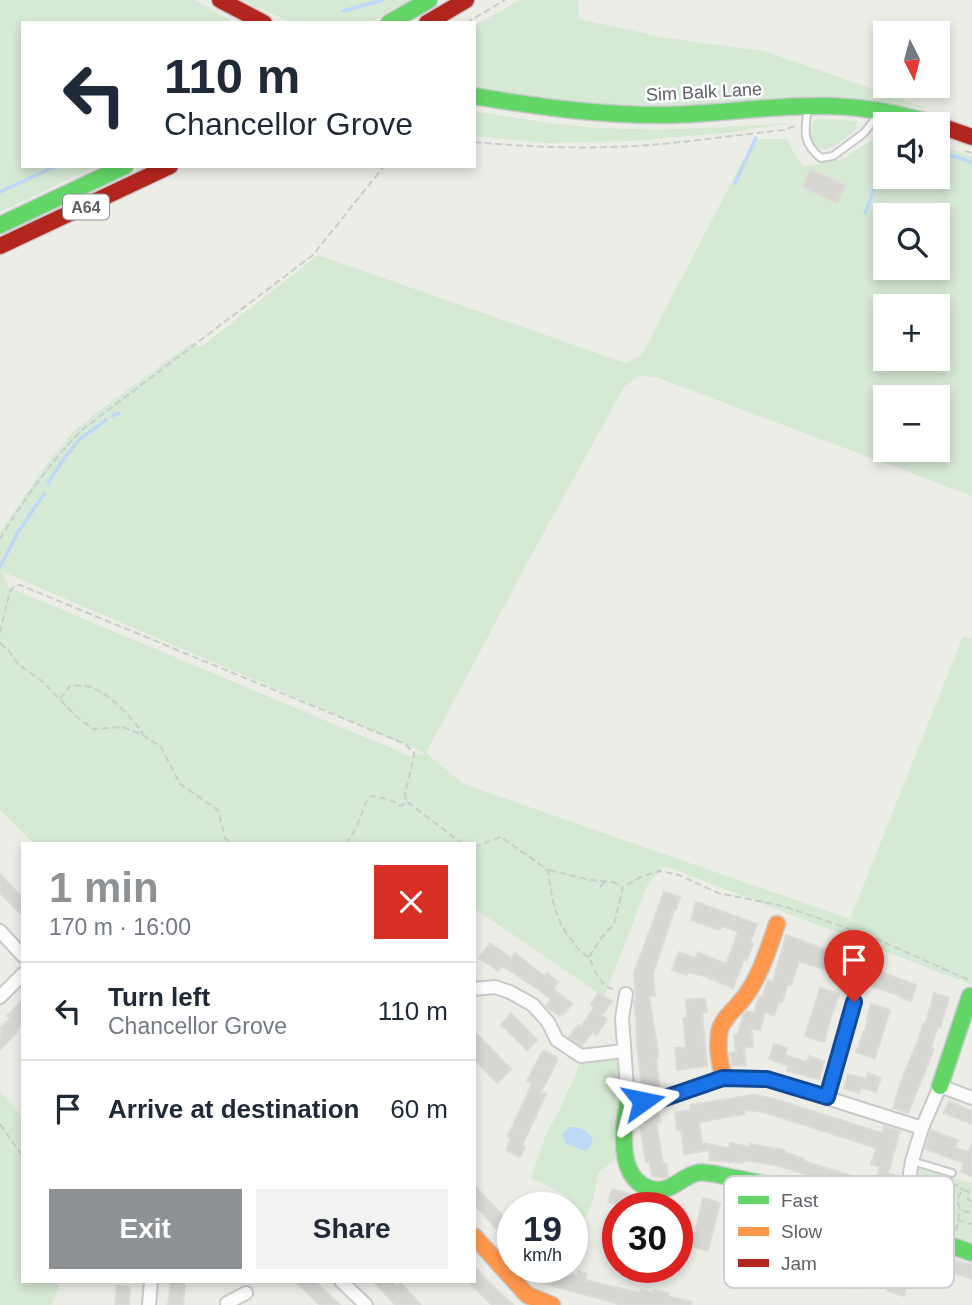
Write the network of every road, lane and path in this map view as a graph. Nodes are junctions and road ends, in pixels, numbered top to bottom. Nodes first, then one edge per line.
1 (429, 0) edge
2 (466, 0) edge
3 (505, 0) edge
4 (225, 3) edge
5 (260, 21) edge
6 (392, 21) edge
7 (430, 21) edge
8 (469, 21) edge
9 (476, 96) edge
10 (880, 112) edge
11 (807, 113) junction
12 (873, 121) edge
13 (950, 129) edge
14 (972, 137) edge
15 (476, 142) edge
16 (121, 168) edge
17 (166, 168) edge
18 (382, 168) edge
19 (0, 225) edge
20 (0, 246) edge
21 (0, 539) edge
22 (0, 633) edge
23 (0, 643) edge
24 (60, 699) junction
25 (143, 735) junction
26 (406, 802) junction
27 (228, 842) edge
28 (347, 842) edge
29 (460, 842) edge
30 (476, 846) edge
31 (548, 870) junction
32 (606, 881) junction
33 (600, 887) dead end
34 (623, 887) dead end
35 (778, 924) dead end
36 (0, 932) edge
37 (21, 954) edge
38 (21, 976) edge
39 (476, 989) edge
40 (625, 994) joint
41 (970, 996) dead end
42 (0, 997) edge
43 (854, 1002) dead end
44 (624, 1051) junction
45 (723, 1078) junction
46 (940, 1086) junction
47 (827, 1097) junction
48 (972, 1098) edge
49 (628, 1102) junction
50 (0, 1124) edge
51 (922, 1128) junction
52 (21, 1154) edge
53 (911, 1167) junction
54 (952, 1173) dead end
55 (910, 1176) edge
56 (934, 1176) edge
57 (724, 1177) edge
58 (954, 1184) edge
59 (963, 1190) junction
60 (972, 1202) edge
61 (960, 1208) junction
62 (972, 1212) edge
63 (954, 1220) edge
64 (958, 1220) junction
65 (972, 1224) edge
66 (476, 1238) edge
67 (954, 1240) edge
68 (954, 1245) edge
69 (972, 1253) edge
70 (151, 1283) edge
71 (343, 1283) edge
72 (149, 1305) edge
73 (366, 1305) edge
74 (551, 1305) edge

1 - 6 main road
2 - 7 main road
3 - 8 path
4 - 5 main road
9 - 11 main road, Sim Balk Lane
10 - 11 main road, Sim Balk Lane
11 - 12 lane
11 - 15 path
13 - 14 main road, Sim Balk Lane
16 - 19 main road, A64
17 - 20 main road, A64
18 - 21 path
22 - 26 path
23 - 24 path
24 - 25 path
24 - 25 path
25 - 27 path
26 - 28 path
26 - 29 path
30 - 31 path
31 - 32 path
31 - 40 path
32 - 33 path
32 - 34 path
35 - 45 main road
36 - 37 street
38 - 42 street
39 - 44 street
40 - 44 street
41 - 46 main road
43 - 47 street
44 - 49 street
45 - 47 street
45 - 49 street
46 - 48 street
46 - 51 street
47 - 51 street
49 - 57 main road
50 - 52 path
51 - 53 street
53 - 54 lane
53 - 55 street
53 - 56 path
58 - 59 path
59 - 60 path
59 - 61 path
61 - 62 path
61 - 64 path
63 - 64 path
64 - 65 path
64 - 67 path
66 - 74 main road
68 - 69 main road
70 - 72 street
71 - 73 street

